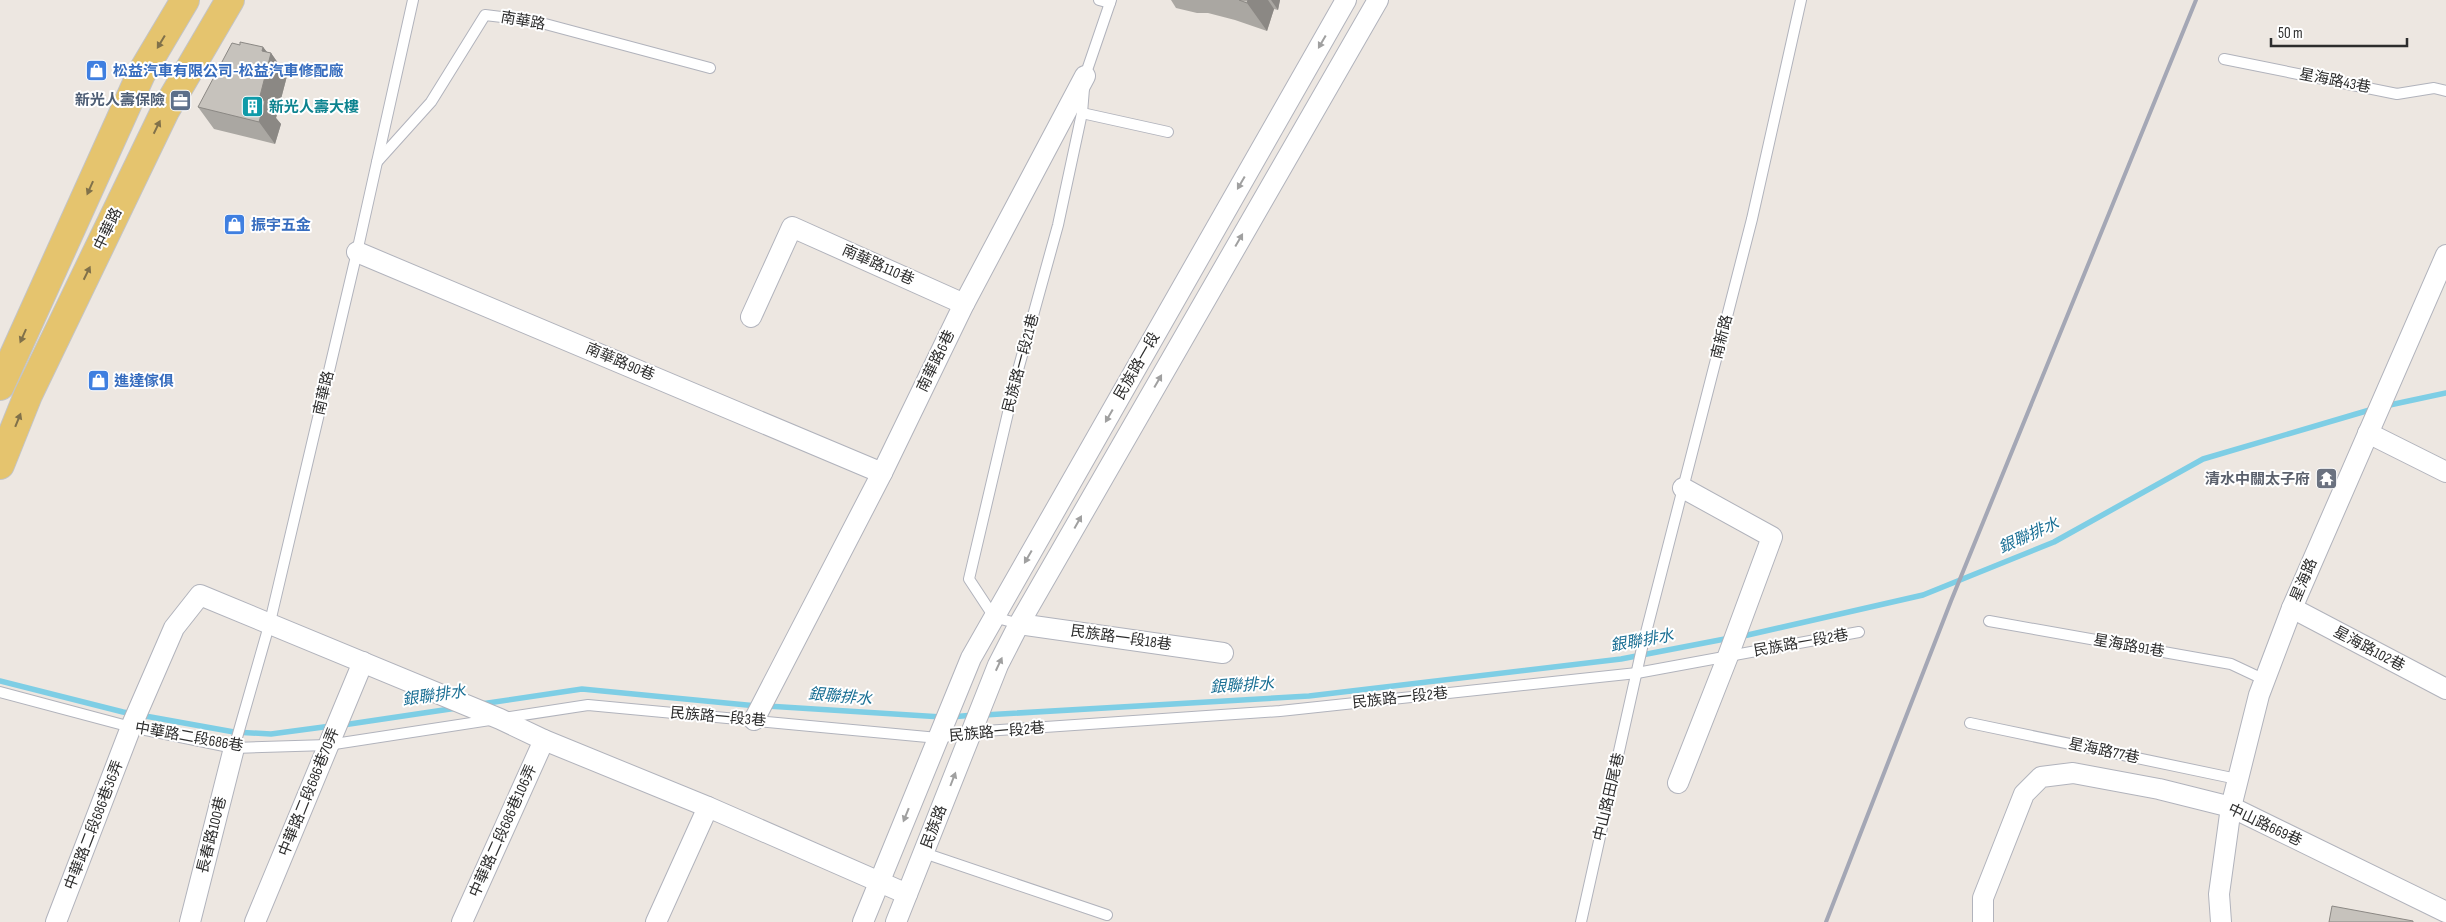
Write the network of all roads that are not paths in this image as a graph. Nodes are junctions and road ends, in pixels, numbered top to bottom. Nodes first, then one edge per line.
1 (185, 0) edge
2 (230, 0) edge
3 (413, 0) edge
4 (1099, 0) edge
5 (1346, 0) edge
6 (1378, 0) edge
7 (1800, 0) edge
8 (1111, 1) edge
9 (2224, 59) dead end
10 (710, 68) dead end
11 (1085, 76) junction
12 (2446, 91) edge
13 (1082, 113) junction
14 (1168, 132) dead end
15 (377, 163) junction
16 (357, 252) junction
17 (2446, 255) edge
18 (964, 304) junction
19 (751, 317) dead end
20 (0, 386) edge
21 (2368, 433) junction
22 (1083, 461) junction
23 (0, 466) edge
24 (2446, 472) edge
25 (882, 473) junction
26 (1104, 475) junction
27 (1683, 488) junction
28 (2292, 608) junction
29 (994, 617) junction
30 (1989, 621) dead end
31 (270, 622) junction
32 (1019, 624) junction
33 (1859, 632) dead end
34 (1223, 653) dead end
35 (1728, 656) junction
36 (363, 662) junction
37 (1637, 673) junction
38 (2265, 680) junction
39 (2446, 690) edge
40 (0, 692) edge
41 (759, 711) junction
42 (135, 719) junction
43 (500, 719) junction
44 (976, 721) junction
45 (1970, 723) dead end
46 (943, 725) junction
47 (333, 732) junction
48 (544, 740) junction
49 (236, 744) junction
50 (2238, 779) junction
51 (1678, 783) dead end
52 (708, 807) junction
53 (2230, 807) junction
54 (924, 853) junction
55 (879, 882) junction
56 (907, 894) junction
57 (2446, 912) edge
58 (1107, 915) dead end
59 (56, 922) edge
60 (190, 922) edge
61 (255, 922) edge
62 (462, 922) edge
63 (656, 922) edge
64 (863, 922) edge
65 (896, 922) edge
66 (1581, 922) edge
67 (1983, 922) edge
68 (2221, 922) edge

1 -> 20 main road
23 -> 2 main road, 中華路
3 - 15 lane, 南華路
4 - 8 lane
5 -> 22 street, 民族路一段
26 -> 6 street, 民族路一段
7 - 27 lane, 南新路
8 - 11 lane, 南華路6巷
9 - 12 lane, 星海路43巷
10 - 15 lane, 南華路
11 - 13 lane, 民族路一段21巷
11 - 18 street, 南華路6巷
13 - 14 lane
13 - 29 lane, 民族路一段21巷
15 - 16 lane, 南華路
16 - 25 street, 南華路90巷
16 - 31 lane, 南華路
17 - 21 street, 星海路
18 - 19 street, 南華路110巷
18 - 25 street, 南華路6巷
21 - 24 street
21 - 28 street, 星海路
22 - 26 street
22 -> 29 street, 民族路一段
25 - 41 street, 南華路6巷
32 -> 26 street, 民族路一段
27 - 35 street
27 - 37 lane, 南新路
28 - 38 street, 星海路
28 - 39 street, 星海路102巷
29 - 32 lane
29 - 46 street, 民族路一段
30 - 38 lane, 星海路91巷
31 - 36 street
31 - 42 street
31 - 49 lane, 南華路
32 - 34 street, 民族路一段18巷
44 -> 32 street, 民族路一段
33 - 35 lane, 民族路一段2巷
35 - 37 lane, 民族路一段2巷
35 - 51 street
36 - 43 street
36 - 47 street, 中華路二段686巷70弄
37 - 44 lane, 民族路一段2巷
37 - 66 lane, 中山路田尾巷
38 - 50 street, 星海路
40 - 42 lane, 中華路二段686巷
41 - 43 lane, 民族路一段3巷
41 - 46 lane, 民族路一段3巷
42 - 49 lane, 中華路二段686巷
42 - 59 street, 中華路二段686巷36弄
43 - 47 lane, 中華路二段686巷
43 - 48 street
44 - 46 lane, 民族路一段2巷
54 -> 44 street, 民族路
45 - 50 lane, 星海路77巷
46 -> 55 street, 民族路
47 - 49 lane, 中華路二段686巷
47 - 61 street, 中華路二段686巷70弄
48 - 52 street
48 - 62 street, 中華路二段686巷106弄
49 - 60 street, 長春路100巷
50 - 53 street, 星海路
52 - 55 street
52 - 63 street
53 - 57 street, 中山路669巷
53 - 67 street, 中山路669巷
53 - 68 street, 星海路
54 - 56 street, 民族路
54 - 58 lane
55 - 56 street
55 - 64 street, 民族路
56 - 65 street, 民族路

